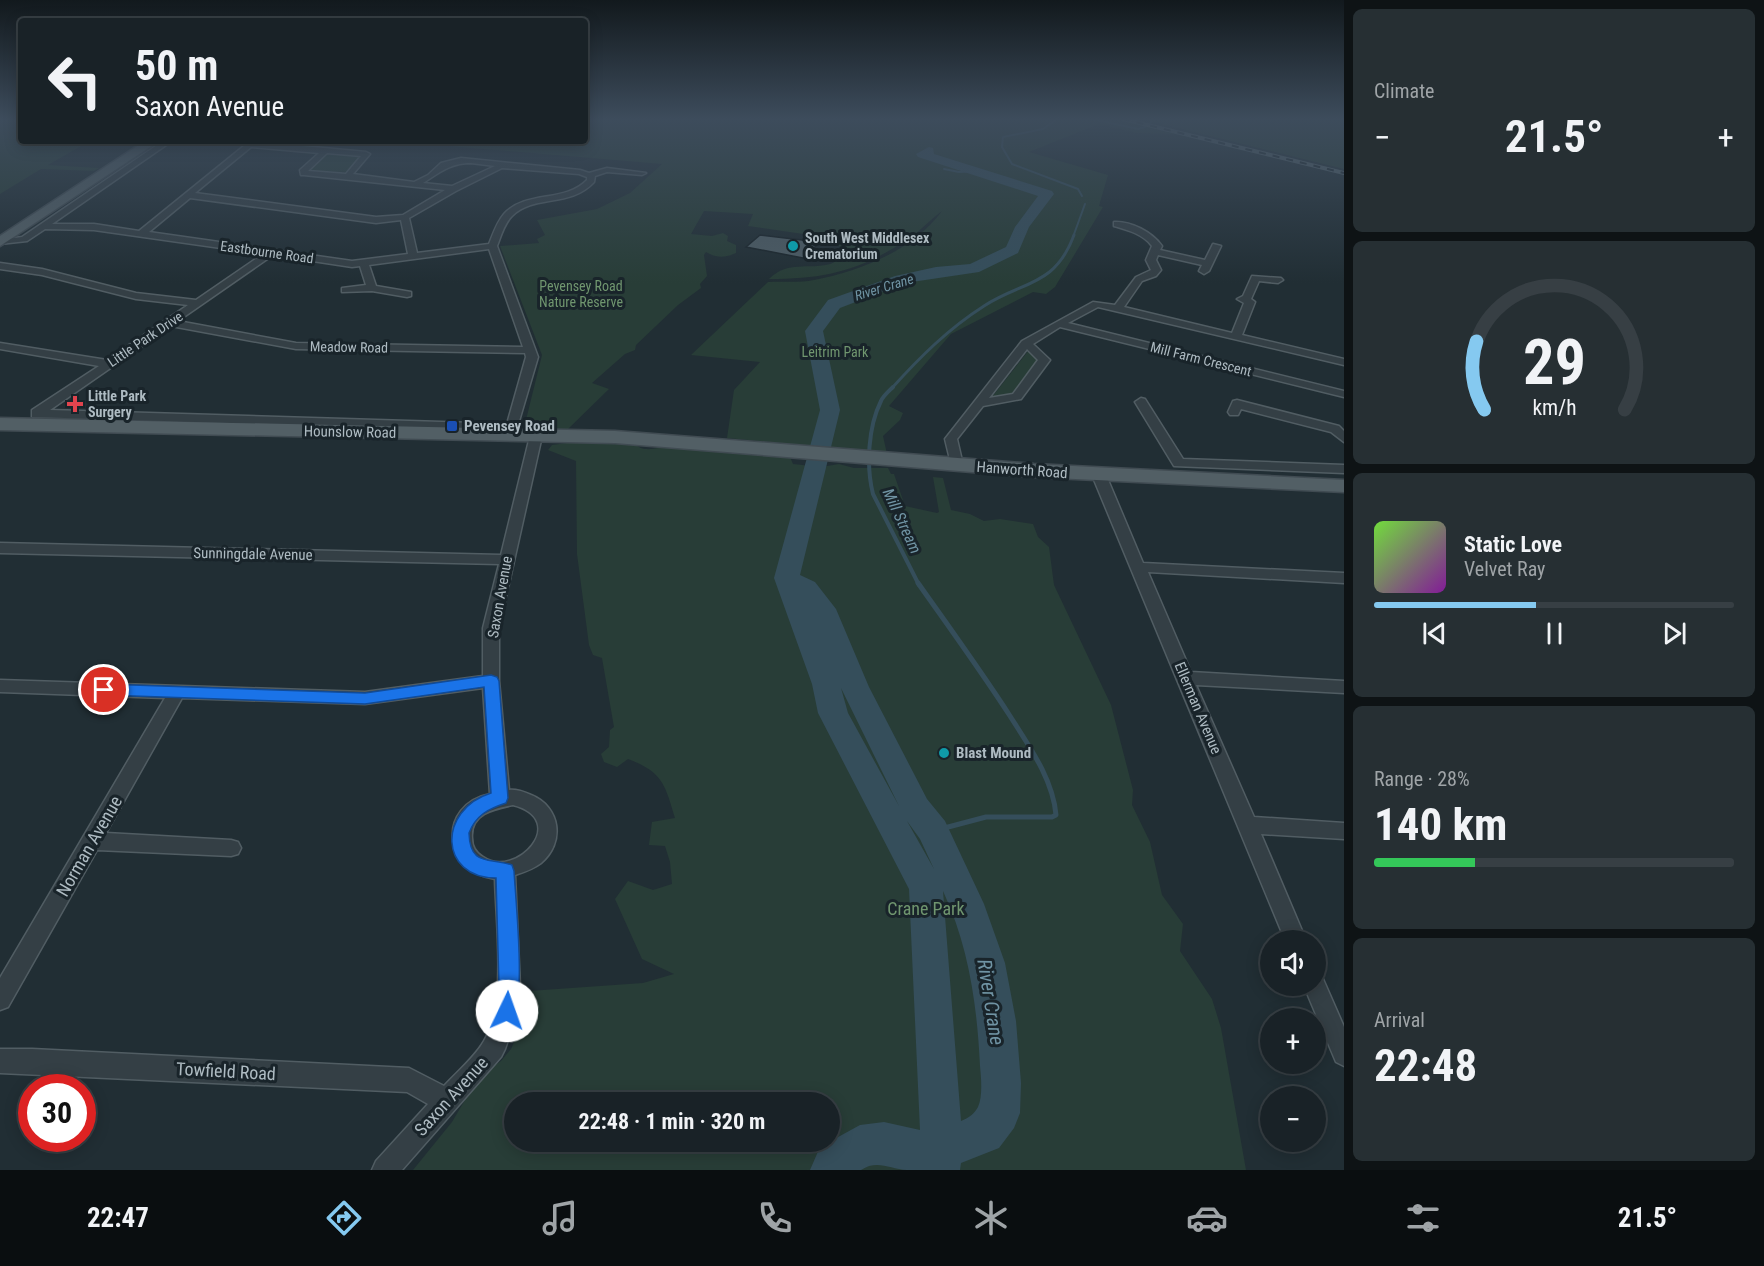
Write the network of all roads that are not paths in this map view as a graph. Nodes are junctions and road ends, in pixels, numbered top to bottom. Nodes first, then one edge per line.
1 (104, 174) edge
2 (120, 174) edge
3 (215, 174) edge
4 (313, 174) edge
5 (350, 174) edge
6 (433, 174) edge
7 (485, 174) edge
8 (575, 174) edge
9 (593, 174) edge
10 (589, 175) junction
11 (348, 176) junction
12 (414, 185) junction
13 (453, 189) junction
14 (189, 195) junction
15 (405, 217) junction
16 (1117, 224) dead end
17 (42, 226) junction
18 (141, 234) junction
19 (0, 242) edge
20 (492, 246) junction
21 (1216, 246) dead end
22 (1156, 252) junction
23 (272, 254) junction
24 (413, 256) junction
25 (364, 263) junction
26 (0, 266) edge
27 (1278, 280) dead end
28 (372, 288) junction
29 (345, 290) dead end
30 (407, 294) dead end
31 (197, 303) junction
32 (1118, 308) junction
33 (169, 323) junction
34 (1059, 324) junction
35 (1236, 336) junction
36 (1026, 343) junction
37 (0, 346) edge
38 (530, 350) junction
39 (1344, 362) edge
40 (109, 364) junction
41 (1344, 394) edge
42 (1141, 402) dead end
43 (978, 403) junction
44 (1234, 412) dead end
45 (36, 413) junction
46 (10, 424) edge
47 (511, 431) junction
48 (536, 436) junction
49 (1344, 438) edge
50 (701, 442) joint
51 (957, 465) junction
52 (1344, 469) edge
53 (1099, 475) junction
54 (1344, 486) edge
55 (0, 548) edge
56 (506, 560) junction
57 (1138, 567) junction
58 (1344, 578) edge
59 (1185, 678) junction
60 (491, 681) junction
61 (0, 686) edge
62 (1344, 687) edge
63 (177, 692) junction
64 (500, 798) junction
65 (1248, 825) junction
66 (1344, 831) edge
67 (91, 841) junction
68 (231, 848) dead end
69 (505, 871) junction
70 (1292, 930) edge
71 (1321, 996) edge
72 (0, 999) edge
73 (1338, 1026) edge
74 (1344, 1054) edge
75 (0, 1062) edge
76 (447, 1101) junction
77 (385, 1170) edge

1 - 19 main road
2 - 17 street
3 - 14 street
4 - 11 street
5 - 11 street
6 - 12 street
7 - 13 street
8 - 10 street
9 - 10 street
10 - 20 street
11 - 12 street
12 - 13 street
13 - 15 street
14 - 15 street
14 - 18 street
15 - 24 street
16 - 22 street
17 - 18 street, Eastbourne Road
17 - 19 street
18 - 23 street, Eastbourne Road
20 - 24 street, Eastbourne Road
20 - 38 street
21 - 22 street
22 - 32 street
23 - 25 street, Eastbourne Road
23 - 31 street, Little Park Drive
24 - 25 street, Eastbourne Road
25 - 28 street
26 - 31 street
27 - 35 street
28 - 29 street
28 - 30 street
31 - 33 street, Little Park Drive
32 - 34 street
32 - 35 street
33 - 38 street, Meadow Road
33 - 40 street, Little Park Drive
34 - 36 street
34 - 41 street, Mill Farm Crescent
35 - 39 street
36 - 43 street
36 - 43 street
37 - 40 street
38 - 47 street
40 - 45 street, Little Park Drive
42 - 52 street
43 - 51 street
44 - 49 street
45 - 46 street, Little Park Drive
45 - 47 street
46 - 47 main road, Hounslow Road
47 - 48 main road, Hounslow Road
48 - 50 main road, Hounslow Road
48 - 56 street, Saxon Avenue
50 - 51 main road, Hanworth Road
51 - 53 main road, Hanworth Road
53 - 54 main road, Hanworth Road
53 - 57 street, Ellerman Avenue
55 - 56 street, Sunningdale Avenue
56 - 60 street, Saxon Avenue
57 - 58 street
57 - 59 street, Ellerman Avenue
59 - 62 street
59 - 65 street, Ellerman Avenue
60 - 63 street
60 - 64 street, Saxon Avenue
61 - 63 street
63 - 67 street, Norman Avenue
64 - 69 street
64 - 69 street
65 - 66 street
65 - 70 street, Ellerman Avenue
67 - 68 street
67 - 72 street, Norman Avenue
69 - 76 street, Saxon Avenue
71 - 73 street
73 - 74 street
75 - 76 street, Towfield Road
76 - 77 street, Saxon Avenue

